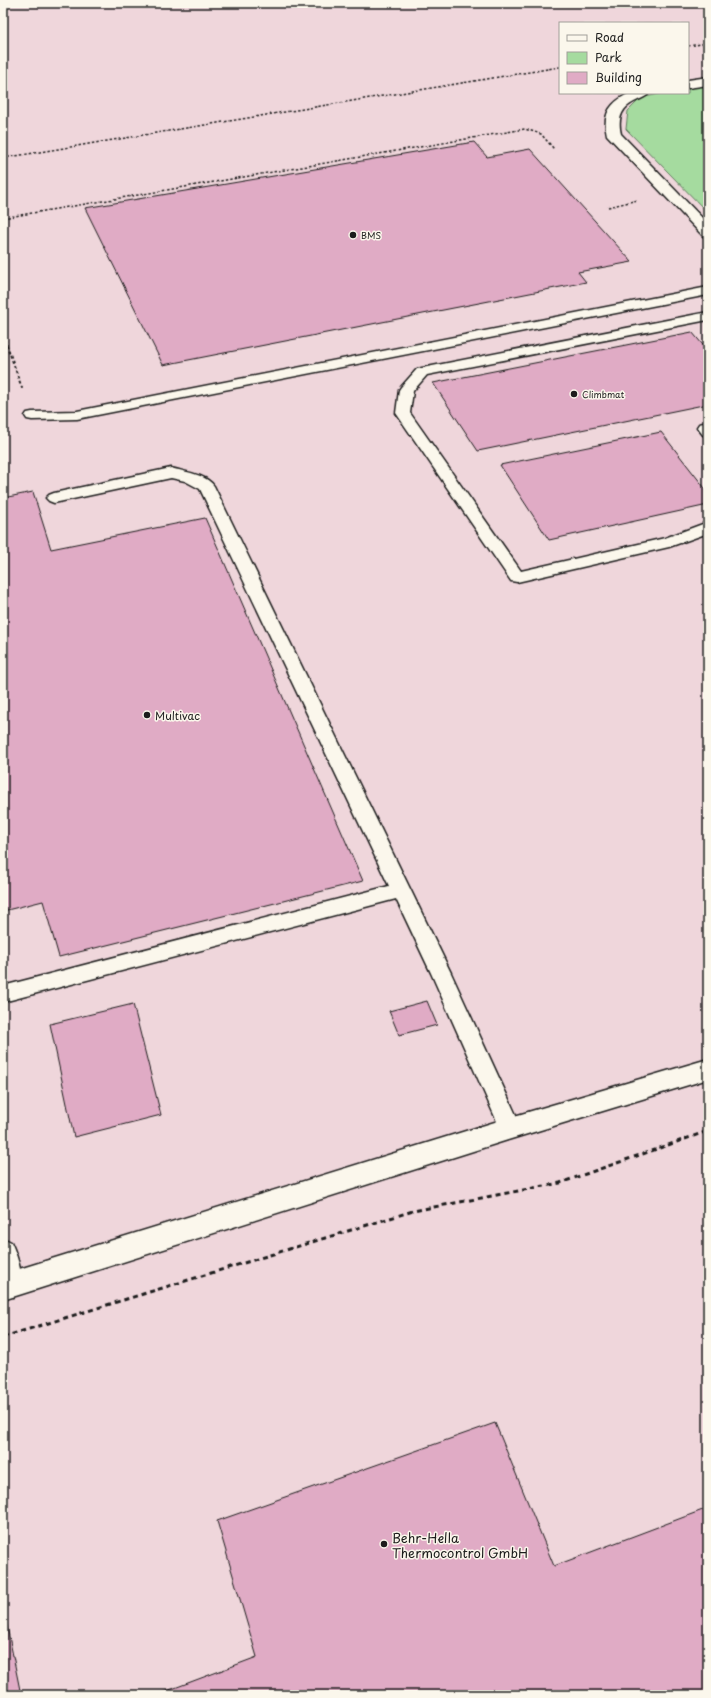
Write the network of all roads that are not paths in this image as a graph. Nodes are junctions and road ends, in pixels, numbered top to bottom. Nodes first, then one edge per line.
1 (708, 81) edge
2 (689, 84) edge
3 (640, 94) edge
4 (708, 233) edge
5 (708, 291) edge
6 (708, 316) edge
7 (32, 416) road end
8 (708, 426) edge
9 (708, 432) edge
10 (54, 498) dead end
11 (708, 527) edge
12 (401, 890) junction
13 (3, 994) edge
14 (708, 1069) edge
15 (511, 1128) junction
16 (3, 1249) edge
17 (7, 1285) edge

1 - 2 street
3 - 4 street
5 - 7 lane
6 - 11 lane
8 - 9 lane
10 - 12 lane
12 - 13 lane
12 - 15 lane
14 - 15 street
15 - 17 street
16 - 17 lane

